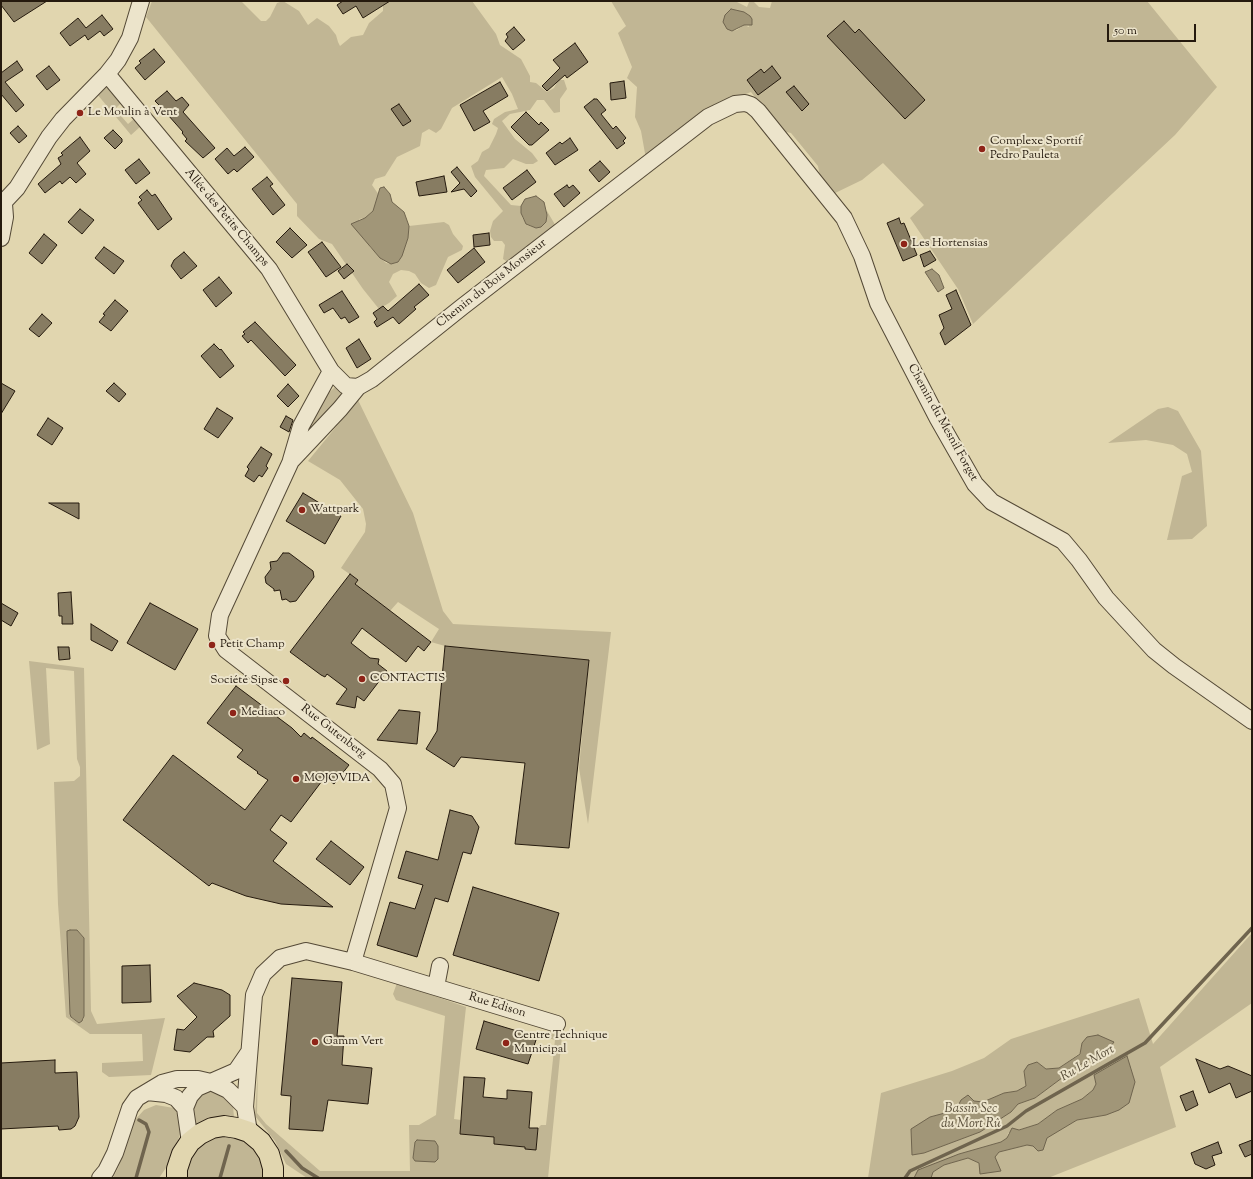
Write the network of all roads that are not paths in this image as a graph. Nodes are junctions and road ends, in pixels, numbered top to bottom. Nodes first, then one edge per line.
1 (141, 1) edge
2 (108, 74) junction
3 (735, 104) joint
4 (3, 205) edge
5 (1, 238) edge
6 (331, 370) junction
7 (358, 387) junction
8 (291, 461) junction
9 (1252, 721) edge
10 (353, 962) junction
11 (440, 966) dead end
12 (436, 987) junction
13 (557, 1024) dead end
14 (249, 1051) junction
15 (211, 1082) junction
16 (147, 1092) junction
17 (245, 1107) junction
18 (185, 1108) junction
19 (249, 1132) junction
20 (190, 1142) junction
21 (174, 1175) edge
22 (278, 1175) edge
23 (100, 1178) edge

1 - 2 street
2 - 4 street
2 - 6 street, Allée des Petits Champs
3 - 7 street, Chemin du Bois Monsieur
3 - 9 street, Chemin du Mesnil Forget
4 - 5 street
6 - 7 street
6 - 8 street
7 - 8 street, Rue Gutenberg
8 - 10 street, Rue Gutenberg
10 - 12 street, Rue Edison
10 - 14 street
11 - 12 street
12 - 13 street, Rue Edison
14 - 15 street
14 - 17 street
15 - 16 street
15 - 17 street
15 - 18 street
16 - 18 street
16 - 23 street
17 - 19 street
18 - 20 street
19 - 20 main road
19 - 22 main road
20 - 21 main road

